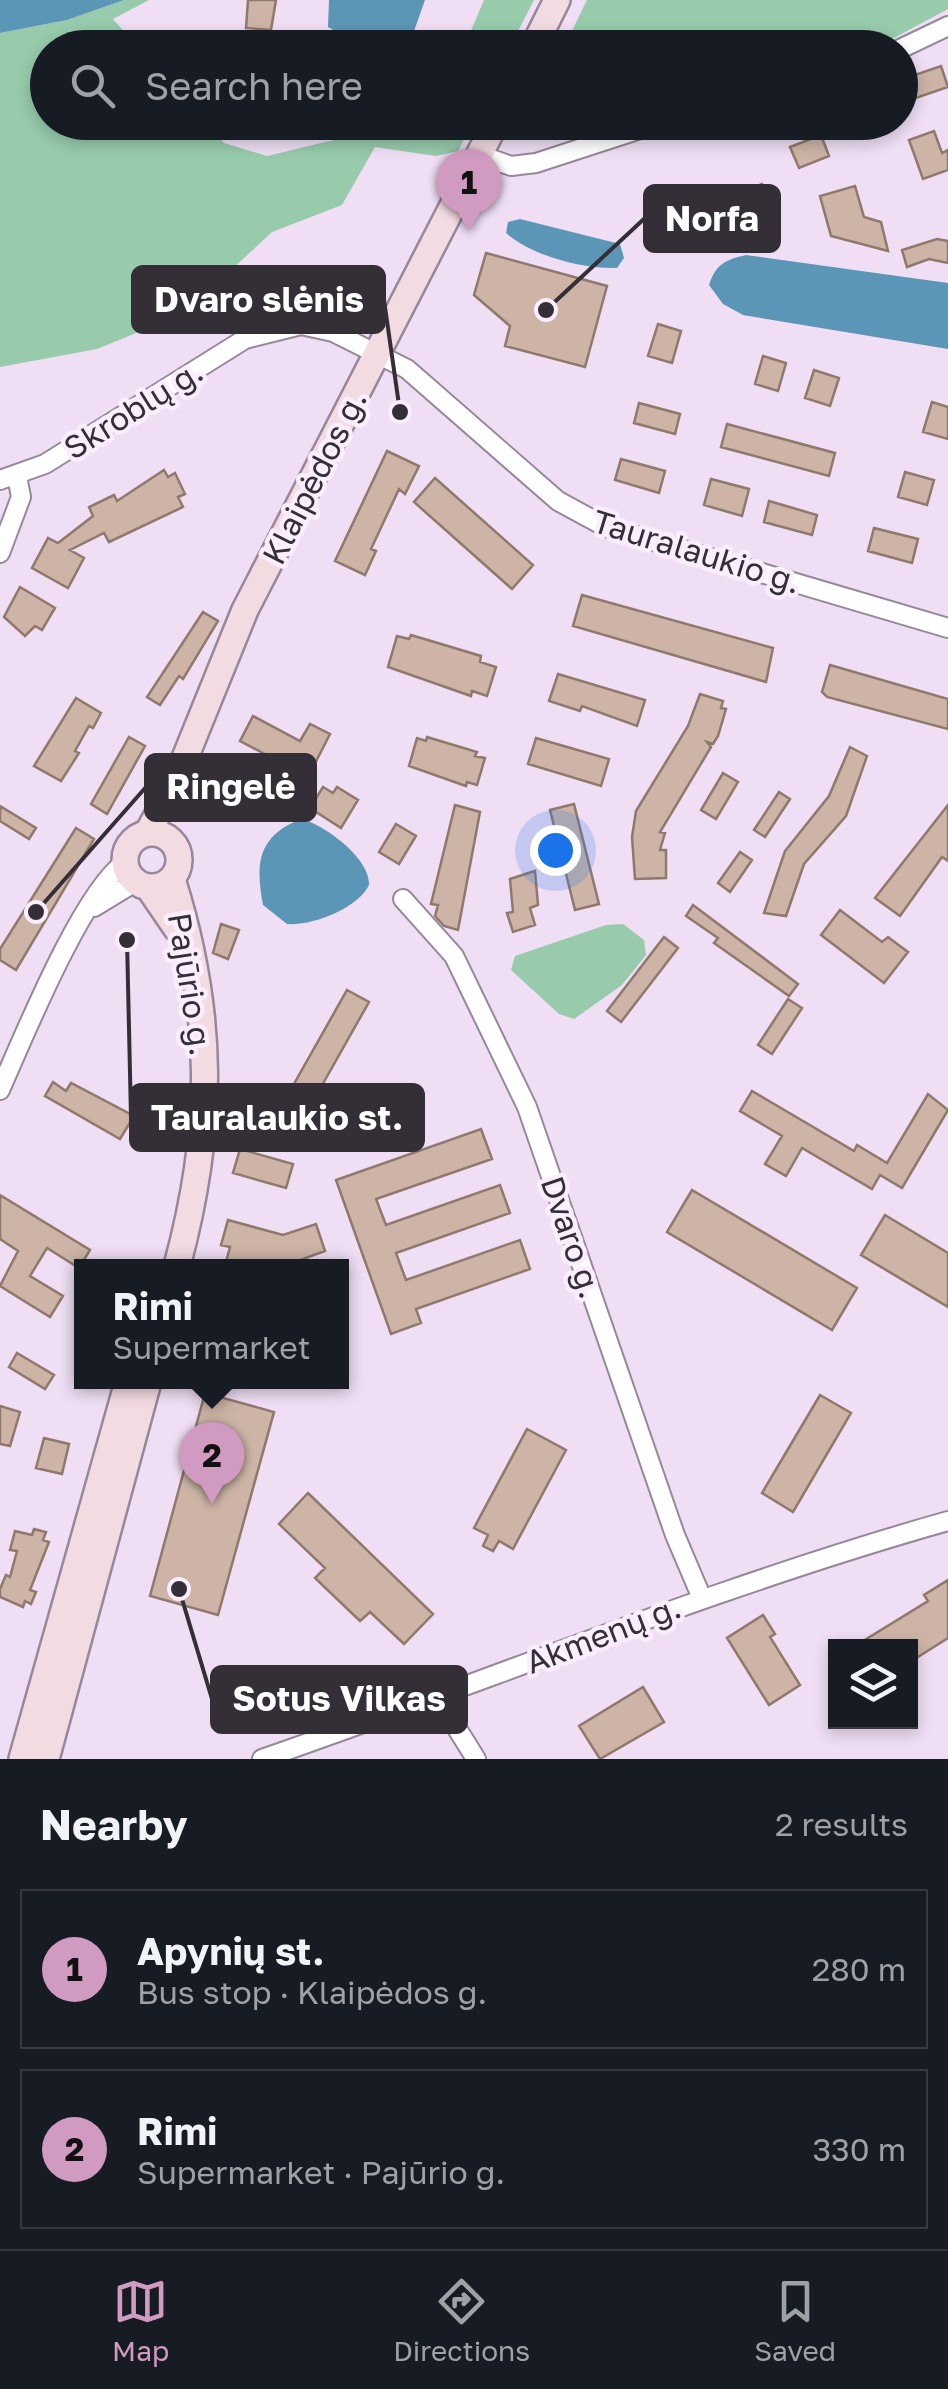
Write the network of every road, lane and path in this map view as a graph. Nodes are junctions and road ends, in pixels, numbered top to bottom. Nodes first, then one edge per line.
1 (557, 0) edge
2 (948, 26) edge
3 (542, 30) edge
4 (918, 40) edge
5 (487, 140) edge
6 (607, 140) edge
7 (480, 155) junction
8 (378, 353) junction
9 (8, 478) edge
10 (0, 553) edge
11 (948, 628) edge
12 (194, 728) joint
13 (174, 785) junction
14 (148, 832) junction
15 (172, 842) junction
16 (145, 878) junction
17 (403, 899) dead end
18 (0, 1090) edge
19 (162, 1259) edge
20 (180, 1259) edge
21 (126, 1389) edge
22 (146, 1389) edge
23 (948, 1520) edge
24 (701, 1596) junction
25 (438, 1698) junction
26 (22, 1759) edge
27 (46, 1759) edge
28 (262, 1759) edge
29 (476, 1759) edge

1 - 3 main road
2 - 4 street
5 - 7 main road, Klaipėdos g.
6 - 7 street
7 - 8 main road, Klaipėdos g.
8 - 9 street, Skroblų g.
8 - 11 street, Tauralaukio g.
8 - 12 main road, Klaipėdos g.
9 - 10 street
12 - 13 main road, Pajūrio g.
13 - 14 main road, Pajūrio g.
13 - 15 main road, Pajūrio g.
14 - 15 main road
14 - 16 main road, Pajūrio g.
15 - 16 main road, Pajūrio g.
16 - 18 street
16 - 19 main road, Pajūrio g.
16 - 20 main road, Pajūrio g.
17 - 24 street, Dvaro g.
21 - 26 main road
22 - 27 main road
23 - 24 street, Akmenų g.
24 - 25 street, Akmenų g.
25 - 28 street, Akmenų g.
25 - 29 street

